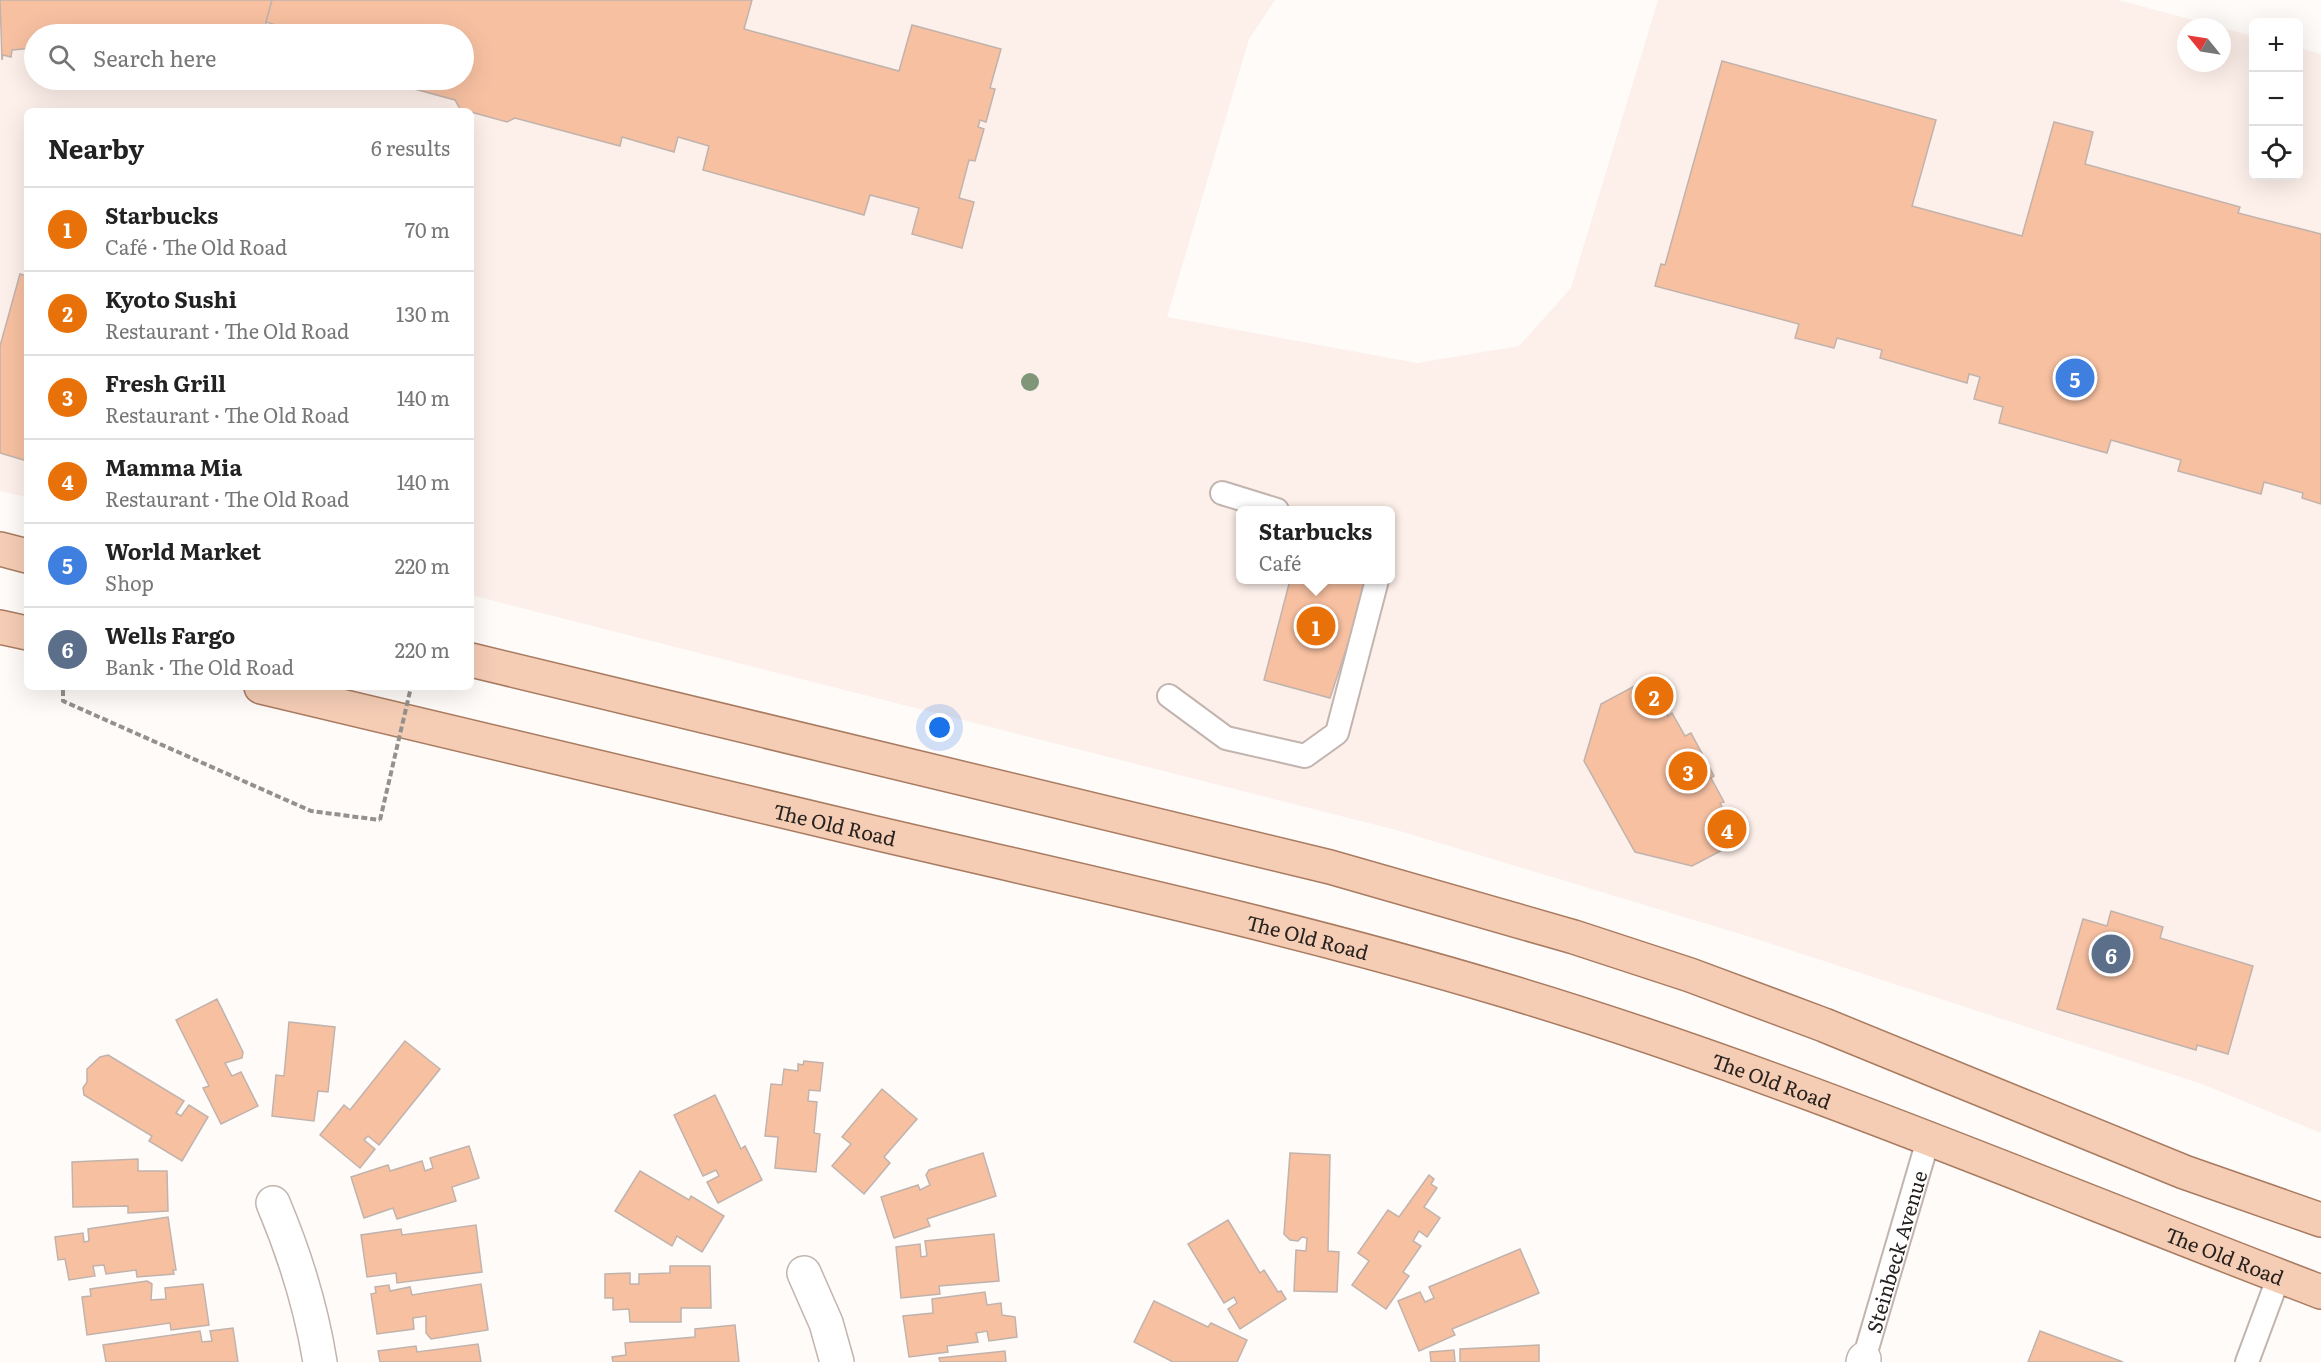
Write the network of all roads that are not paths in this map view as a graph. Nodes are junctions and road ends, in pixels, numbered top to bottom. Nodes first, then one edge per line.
1 (1222, 493) dead end
2 (1264, 506) edge
3 (0, 549) edge
4 (24, 555) edge
5 (1376, 584) edge
6 (0, 627) edge
7 (24, 632) edge
8 (474, 661) edge
9 (274, 690) edge
10 (1169, 696) dead end
11 (1928, 1140) junction
12 (273, 1203) dead end
13 (2321, 1220) edge
14 (804, 1273) dead end
15 (2279, 1276) junction
16 (2321, 1292) edge
17 (1863, 1360) edge
18 (320, 1362) edge
19 (837, 1362) edge
20 (2247, 1362) edge

1 - 2 lane
3 - 4 main road
5 - 10 lane
6 - 7 main road
8 - 13 main road
9 - 11 main road, The Old Road
11 - 15 main road, The Old Road
11 - 17 lane, Steinbeck Avenue
12 - 18 street
14 - 19 street
15 - 16 main road, The Old Road
15 - 20 lane

